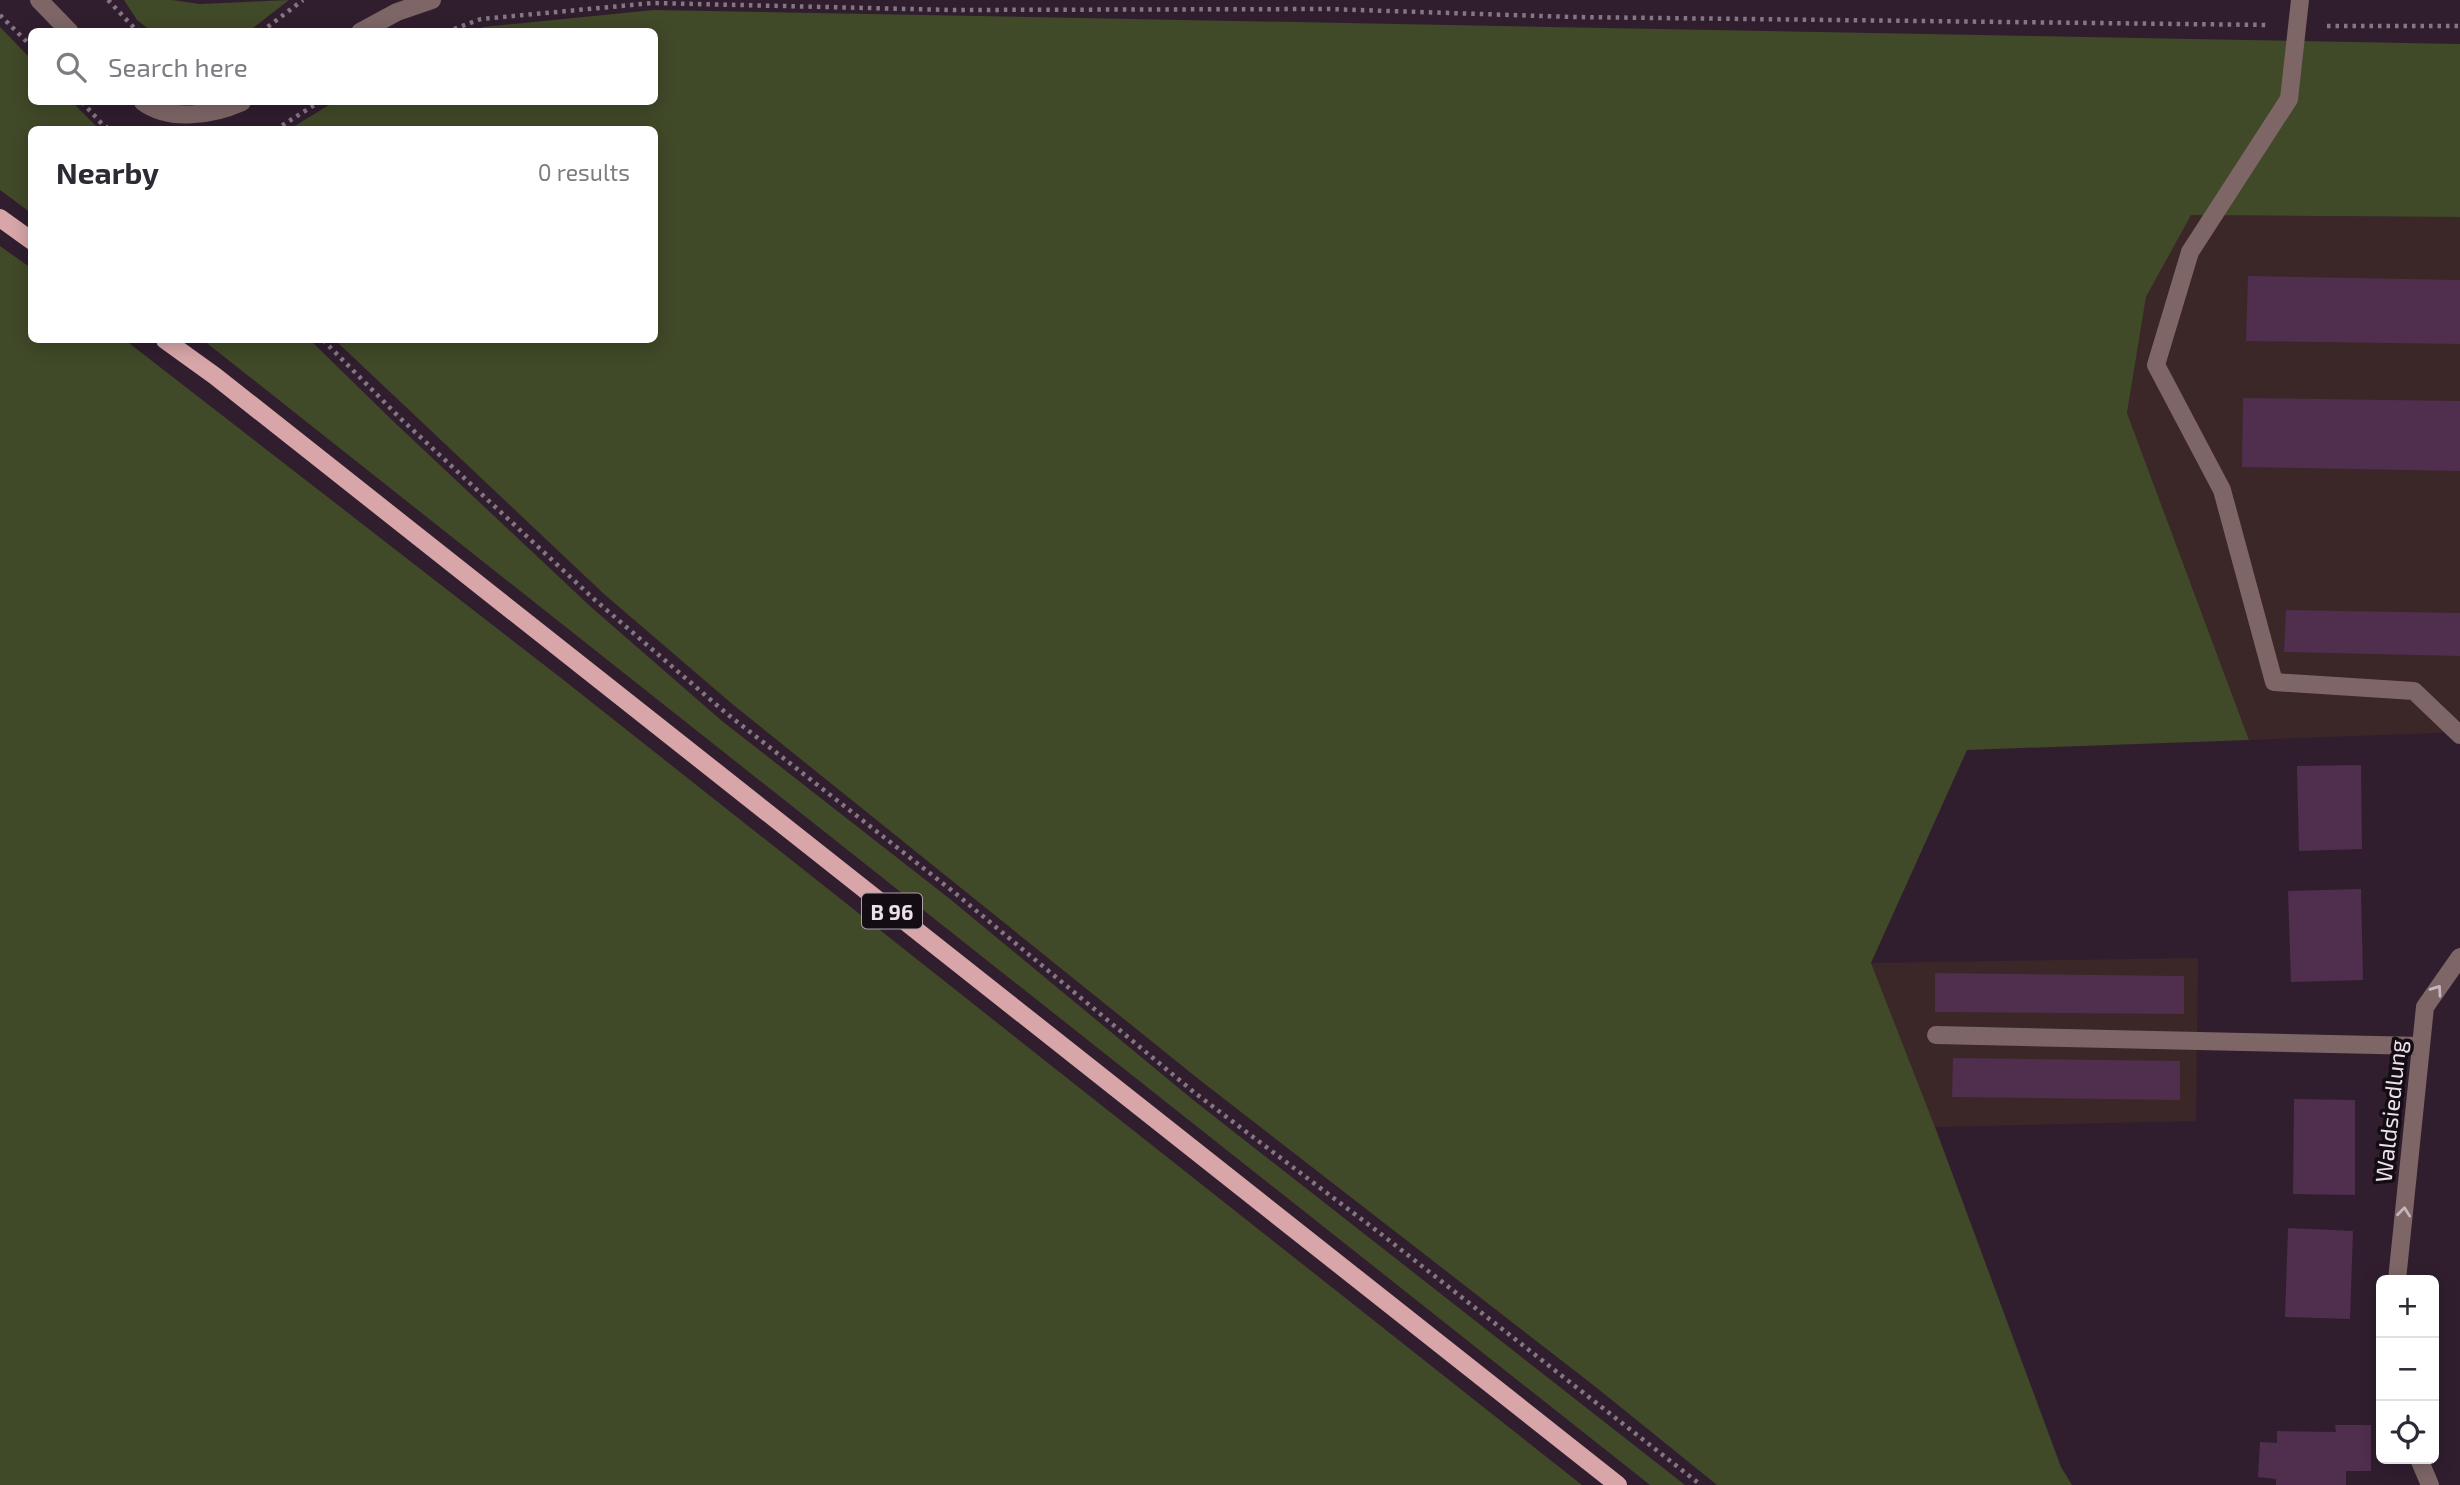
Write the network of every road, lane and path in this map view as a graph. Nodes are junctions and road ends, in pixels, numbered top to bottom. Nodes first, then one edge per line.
1 (39, 0) edge
2 (108, 0) edge
3 (303, 0) edge
4 (432, 0) edge
5 (2300, 0) edge
6 (0, 15) edge
7 (2298, 26) junction
8 (2460, 26) edge
9 (66, 28) edge
10 (134, 28) edge
11 (266, 28) edge
12 (367, 28) edge
13 (457, 28) edge
14 (28, 43) edge
15 (85, 105) edge
16 (147, 105) edge
17 (233, 105) edge
18 (314, 105) edge
19 (105, 126) edge
20 (281, 126) edge
21 (0, 218) edge
22 (28, 238) edge
23 (169, 343) edge
24 (326, 343) edge
25 (2460, 735) edge
26 (2460, 957) edge
27 (1936, 1035) dead end
28 (2421, 1046) junction
29 (2398, 1275) edge
30 (2421, 1464) edge
31 (1618, 1485) edge
32 (1700, 1485) edge
33 (2430, 1485) edge

1 - 9 street
2 - 10 path
3 - 11 path
4 - 12 street
5 - 7 street
6 - 14 path
7 - 8 path
7 - 13 path
7 - 25 street
15 - 19 path
16 - 17 street
18 - 20 path
21 - 22 main road
23 - 31 main road, B 96
24 - 32 path
28 -> 26 street, Waldsiedlung
27 - 28 street
29 -> 28 street, Waldsiedlung
30 - 33 street

